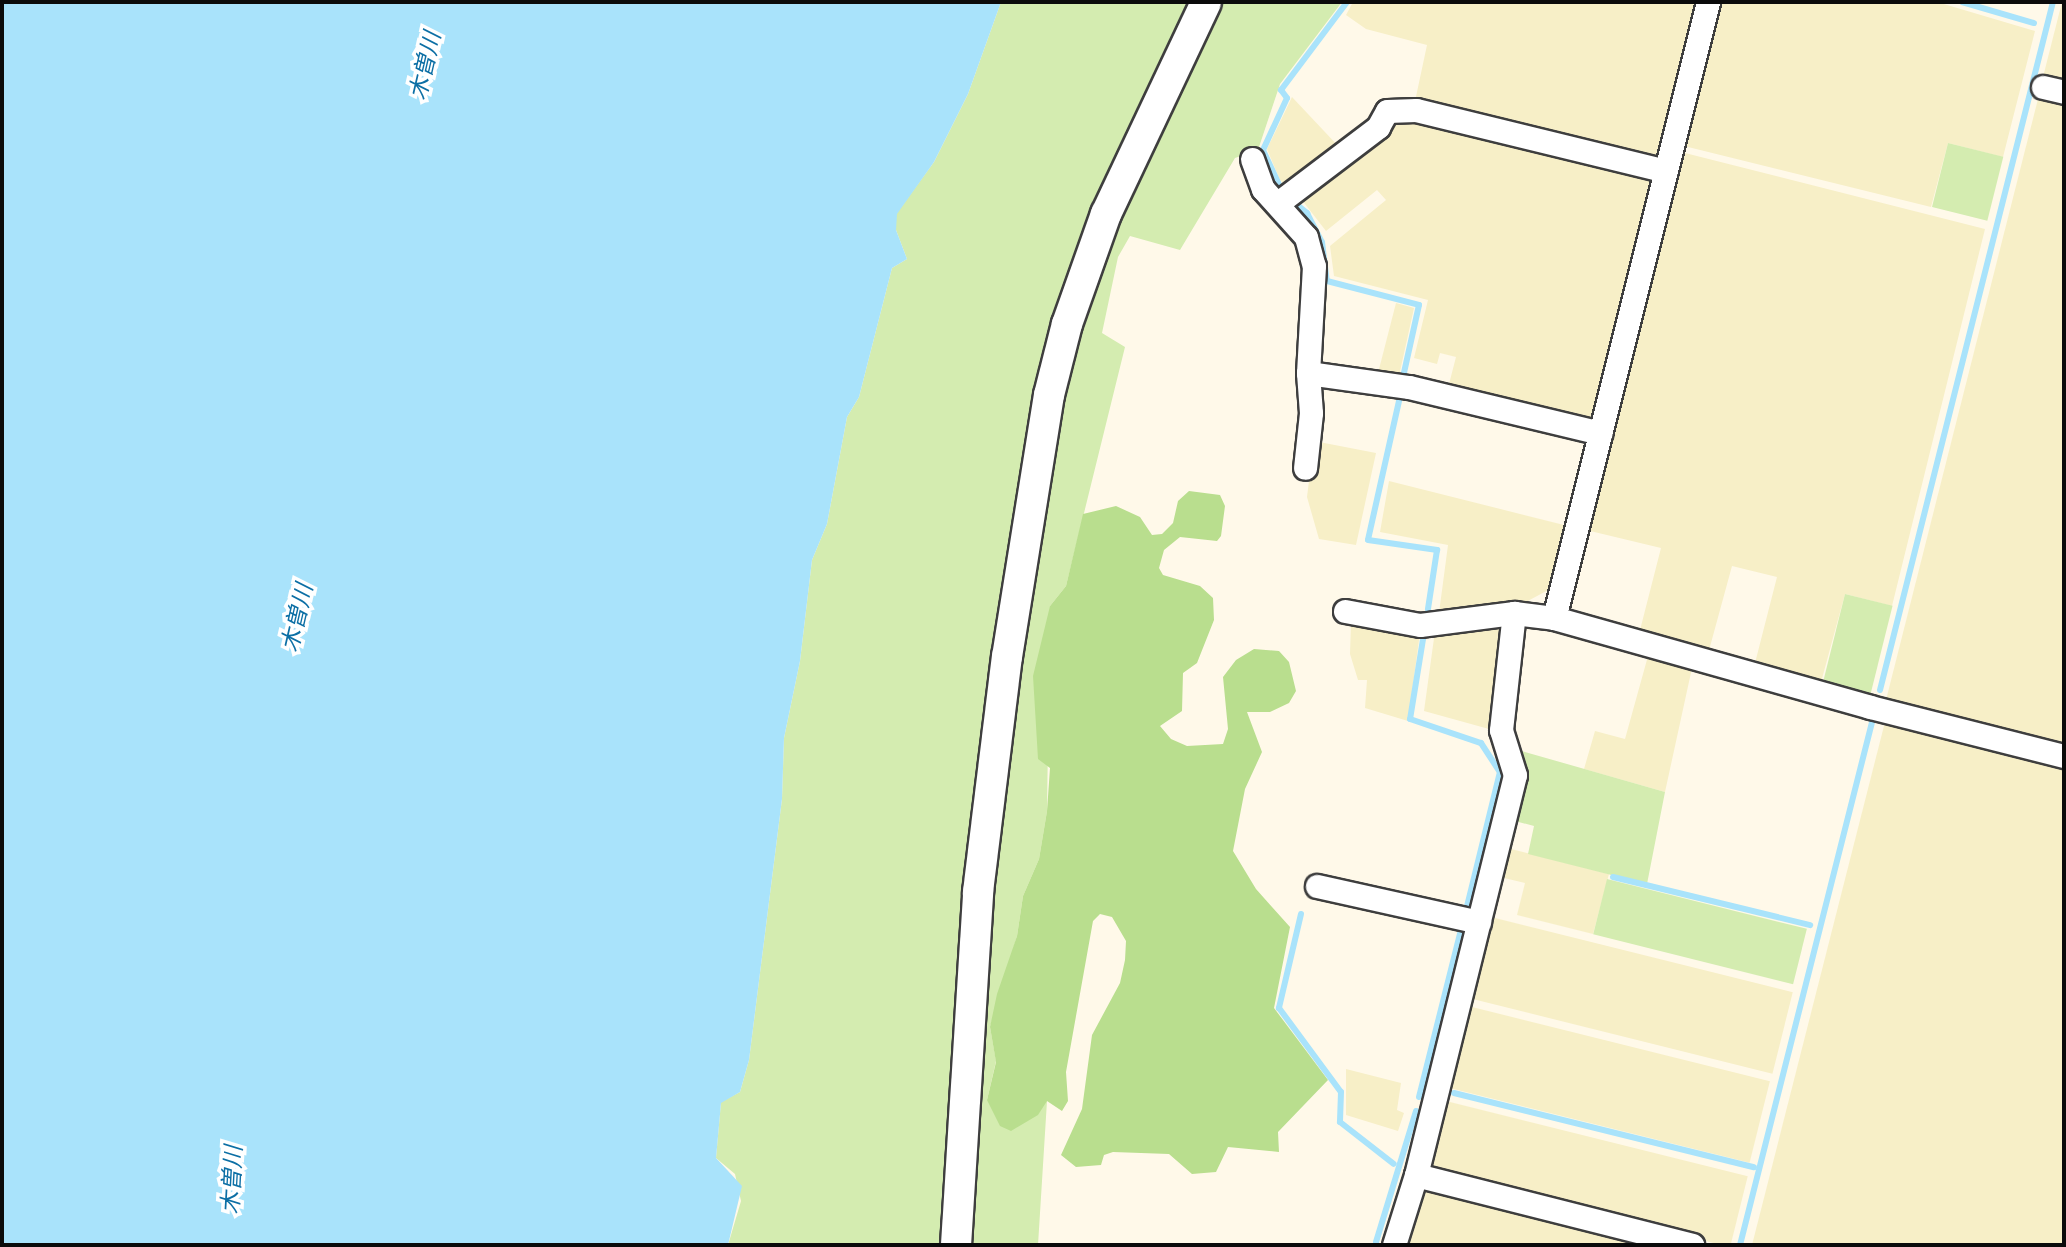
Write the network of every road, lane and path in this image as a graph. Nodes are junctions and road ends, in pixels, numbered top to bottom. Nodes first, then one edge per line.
1 (1206, 2) edge
2 (1708, 2) edge
3 (1252, 159) dead end
4 (1666, 172) junction
5 (1278, 203) junction
6 (1308, 373) junction
7 (1601, 433) junction
8 (1306, 468) dead end
9 (1345, 611) dead end
10 (1514, 613) junction
11 (1554, 618) junction
12 (2064, 756) edge
13 (1317, 887) dead end
14 (1479, 922) junction
15 (1416, 1175) junction
16 (956, 1245) edge
17 (1394, 1245) edge
18 (1692, 1245) edge

1 - 16 street
2 - 4 street
3 - 5 street
4 - 5 street
4 - 7 street
5 - 6 street
6 - 7 street
6 - 8 street
7 - 11 street
9 - 10 street
10 - 11 street
10 - 14 street
11 - 12 street
13 - 14 street
14 - 15 street
15 - 17 street
15 - 18 street

